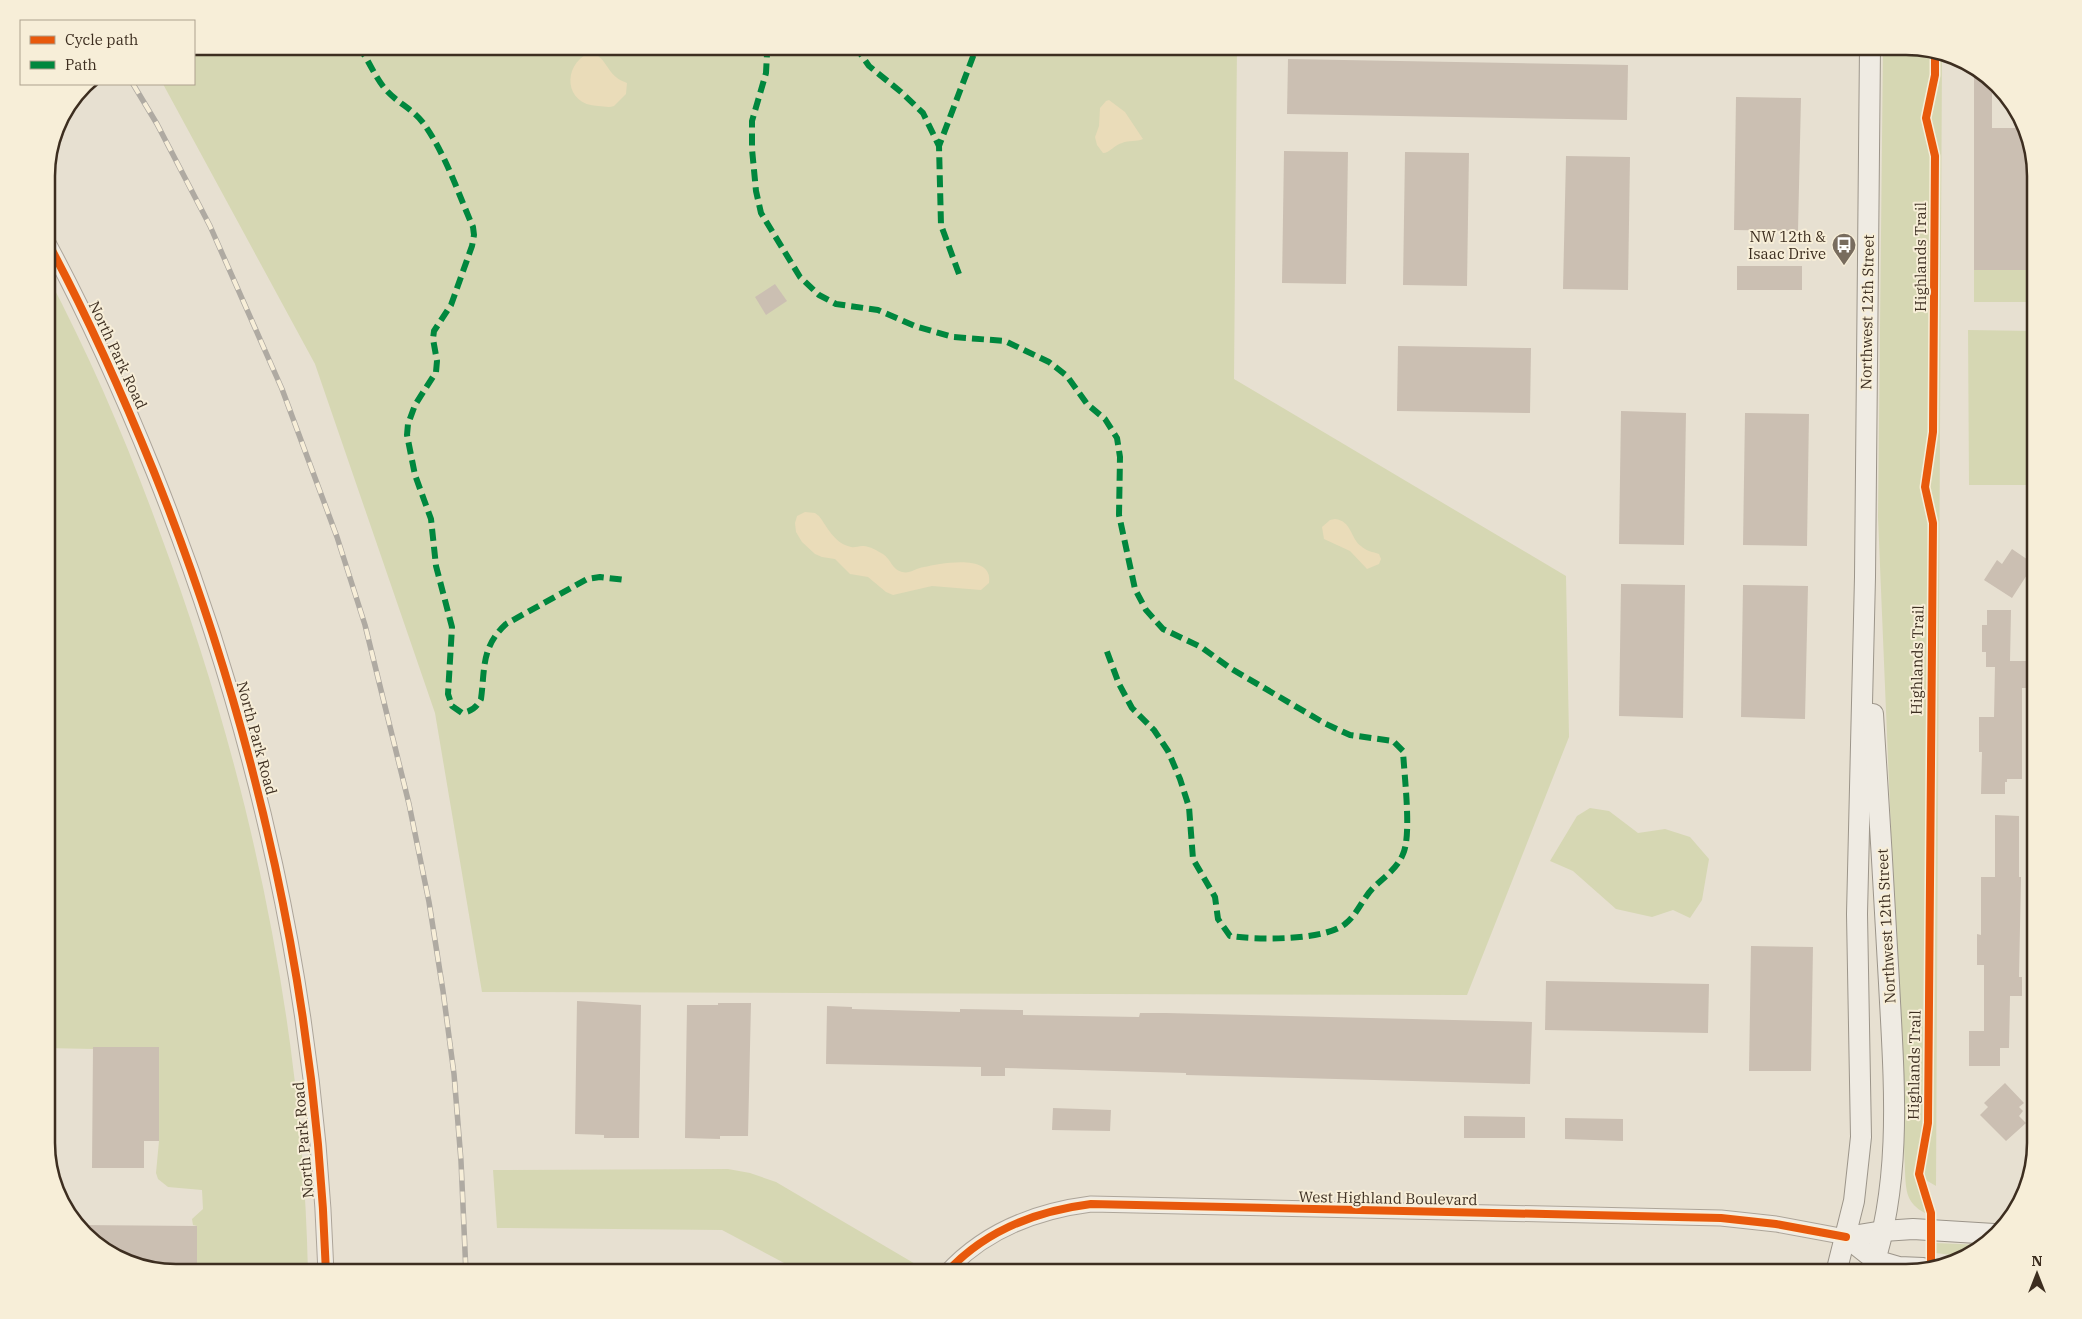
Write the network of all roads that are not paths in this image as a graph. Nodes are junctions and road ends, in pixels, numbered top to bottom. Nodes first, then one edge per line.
1 (1870, 55) edge
2 (55, 259) edge
3 (1865, 577) junction
4 (1883, 1231) junction
5 (1986, 1234) edge
6 (1846, 1237) junction
7 (325, 1264) edge
8 (954, 1264) edge
9 (1838, 1264) edge
10 (1871, 1264) edge
11 (1874, 1264) edge

1 - 3 main road, Northwest 12th Street
2 - 7 street, North Park Road
3 - 4 main road, Northwest 12th Street
3 - 6 main road, Northwest 12th Street
4 - 5 main road, West Highland Boulevard
4 - 6 main road, West Highland Boulevard
4 - 11 main road, Northwest 12th Street
6 - 8 street, West Highland Boulevard
6 - 9 main road, Northwest 12th Street
6 - 10 main road, West Highland Boulevard

